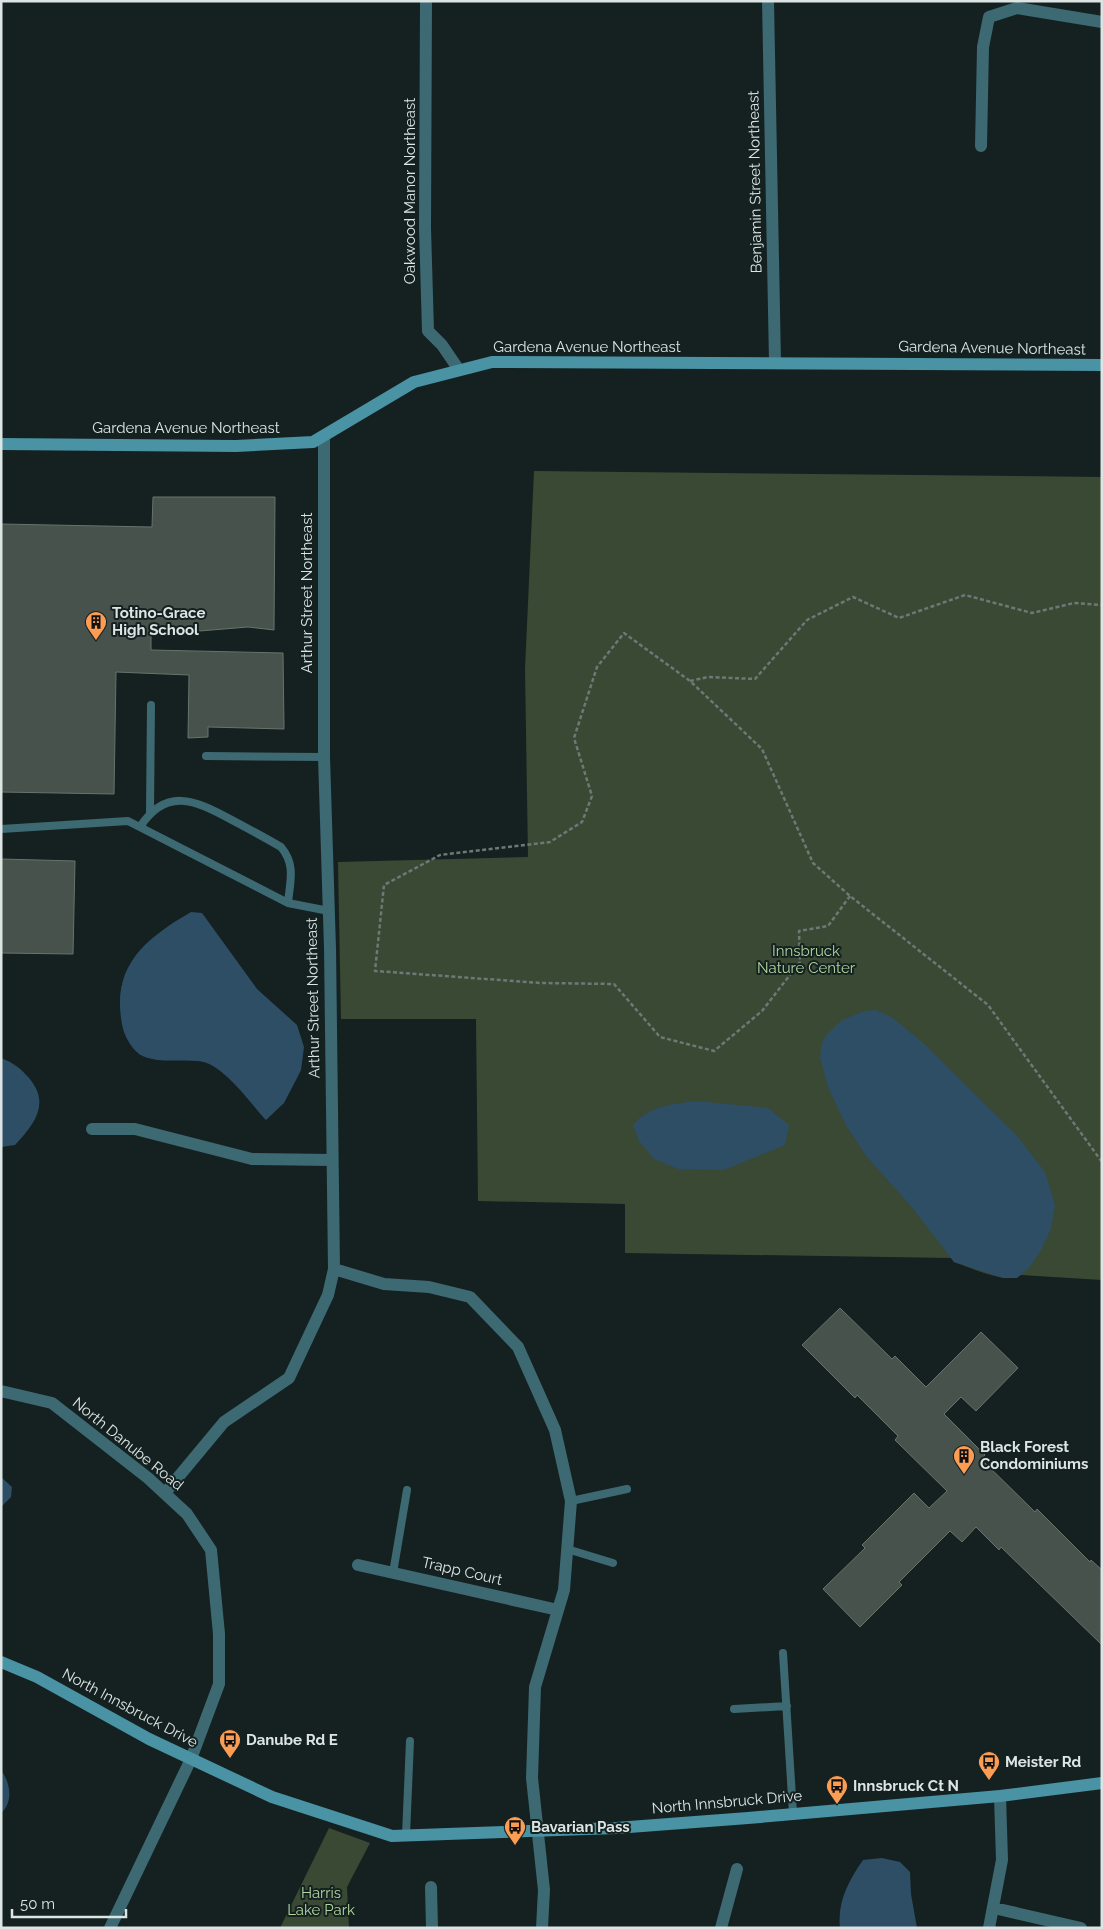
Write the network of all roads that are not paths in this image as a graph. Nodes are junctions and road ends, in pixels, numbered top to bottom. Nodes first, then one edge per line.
1 (426, 1) edge
2 (768, 1) edge
3 (1102, 22) edge
4 (981, 146) dead end
5 (775, 362) junction
6 (1102, 365) edge
7 (459, 370) junction
8 (324, 436) junction
9 (1, 444) edge
10 (151, 705) dead end
11 (206, 756) dead end
12 (324, 757) junction
13 (150, 812) junction
14 (140, 827) junction
15 (1, 829) edge
16 (288, 903) junction
17 (328, 911) junction
18 (92, 1129) dead end
19 (332, 1160) junction
20 (334, 1269) junction
21 (1, 1391) edge
22 (626, 1489) dead end
23 (407, 1490) dead end
24 (165, 1494) junction
25 (571, 1501) junction
26 (567, 1549) junction
27 (613, 1562) dead end
28 (358, 1565) dead end
29 (393, 1573) junction
30 (558, 1610) junction
31 (784, 1654) dead end
32 (1, 1662) edge
33 (786, 1706) junction
34 (734, 1709) dead end
35 (410, 1741) dead end
36 (191, 1759) junction
37 (1102, 1783) edge
38 (1000, 1796) junction
39 (793, 1814) junction
40 (537, 1831) junction
41 (406, 1835) junction
42 (736, 1869) dead end
43 (431, 1887) dead end
44 (994, 1908) junction
45 (110, 1928) edge
46 (432, 1928) edge
47 (542, 1928) edge
48 (721, 1928) edge
49 (989, 1928) edge
50 (1081, 1928) edge

1 - 7 street, Oakwood Manor Northeast
2 - 5 street, Benjamin Street Northeast
3 - 4 street
5 - 6 street, Gardena Avenue Northeast
5 - 7 street, Gardena Avenue Northeast
7 - 8 street, Gardena Avenue Northeast
8 - 9 street, Gardena Avenue Northeast
8 - 12 street, Arthur Street Northeast
10 - 13 lane
11 - 12 lane
12 - 17 street, Arthur Street Northeast
13 - 14 lane
13 - 16 lane
14 - 15 lane
14 - 16 lane
16 - 17 lane
17 - 19 street, Arthur Street Northeast
18 - 19 street
19 - 20 street, Arthur Street Northeast
20 - 24 street, Arthur Street Northeast
20 - 25 street
21 - 24 street, North Danube Road
22 - 25 lane
23 - 29 lane
24 - 36 street, North Danube Road
25 - 26 street
26 - 27 lane
26 - 30 street
28 - 29 street, Trapp Court
29 - 30 street, Trapp Court
30 - 40 street
31 - 33 lane
32 - 36 street, North Innsbruck Drive
33 - 34 lane
33 - 39 lane
35 - 41 lane
36 - 41 street, North Innsbruck Drive
36 - 45 street, North Danube Road
37 - 38 street, North Innsbruck Drive
38 - 39 street, North Innsbruck Drive
38 - 44 street
39 - 40 street, North Innsbruck Drive
40 - 41 street, North Innsbruck Drive
40 - 47 street
42 - 48 street
43 - 46 street
44 - 49 street
44 - 50 street

